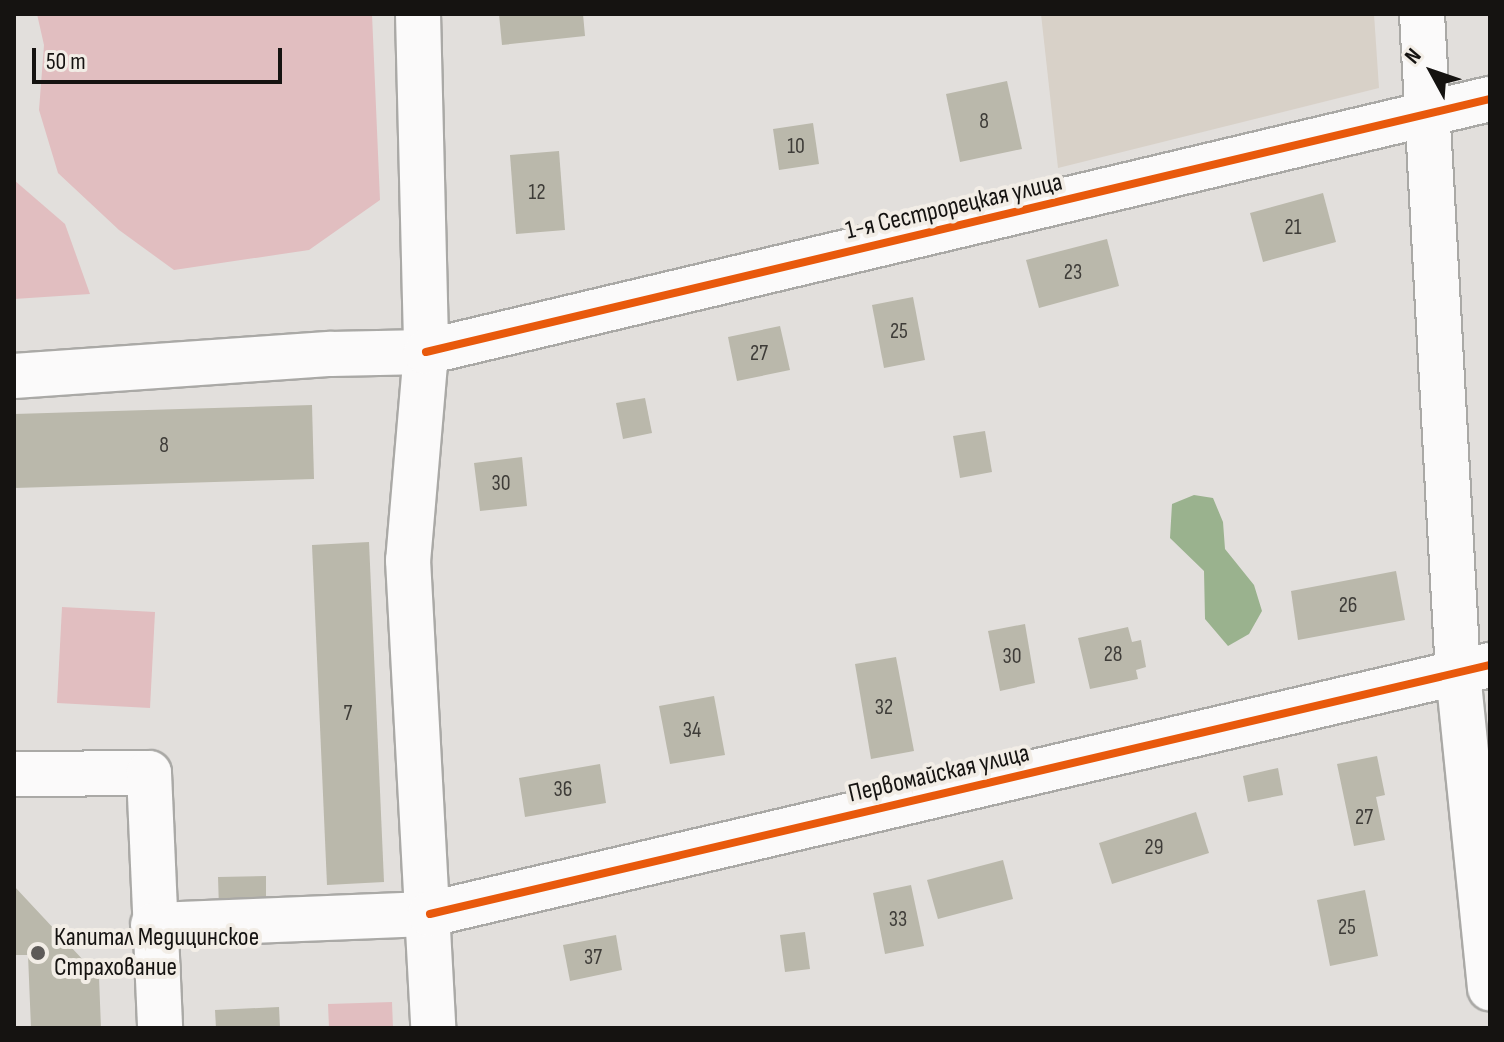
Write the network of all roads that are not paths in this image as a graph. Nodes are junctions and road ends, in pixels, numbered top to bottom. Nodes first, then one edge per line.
1 (418, 14) edge
2 (1422, 14) edge
3 (1490, 99) edge
4 (1430, 115) junction
5 (426, 352) junction
6 (14, 376) edge
7 (1474, 669) edge
8 (14, 774) edge
9 (430, 914) junction
10 (153, 925) junction
11 (1490, 988) edge
12 (160, 1028) edge
13 (433, 1028) edge

1 - 5 street
2 - 4 street
3 - 4 street, 1-я Сестрорецкая улица
4 - 5 street, 1-я Сестрорецкая улица
4 - 7 street
5 - 6 street, 1-я Сестрорецкая улица
5 - 9 street
7 - 9 street, Первомайская улица
7 - 11 street
8 - 10 street
9 - 10 street, Первомайская улица
9 - 13 street
10 - 12 street

